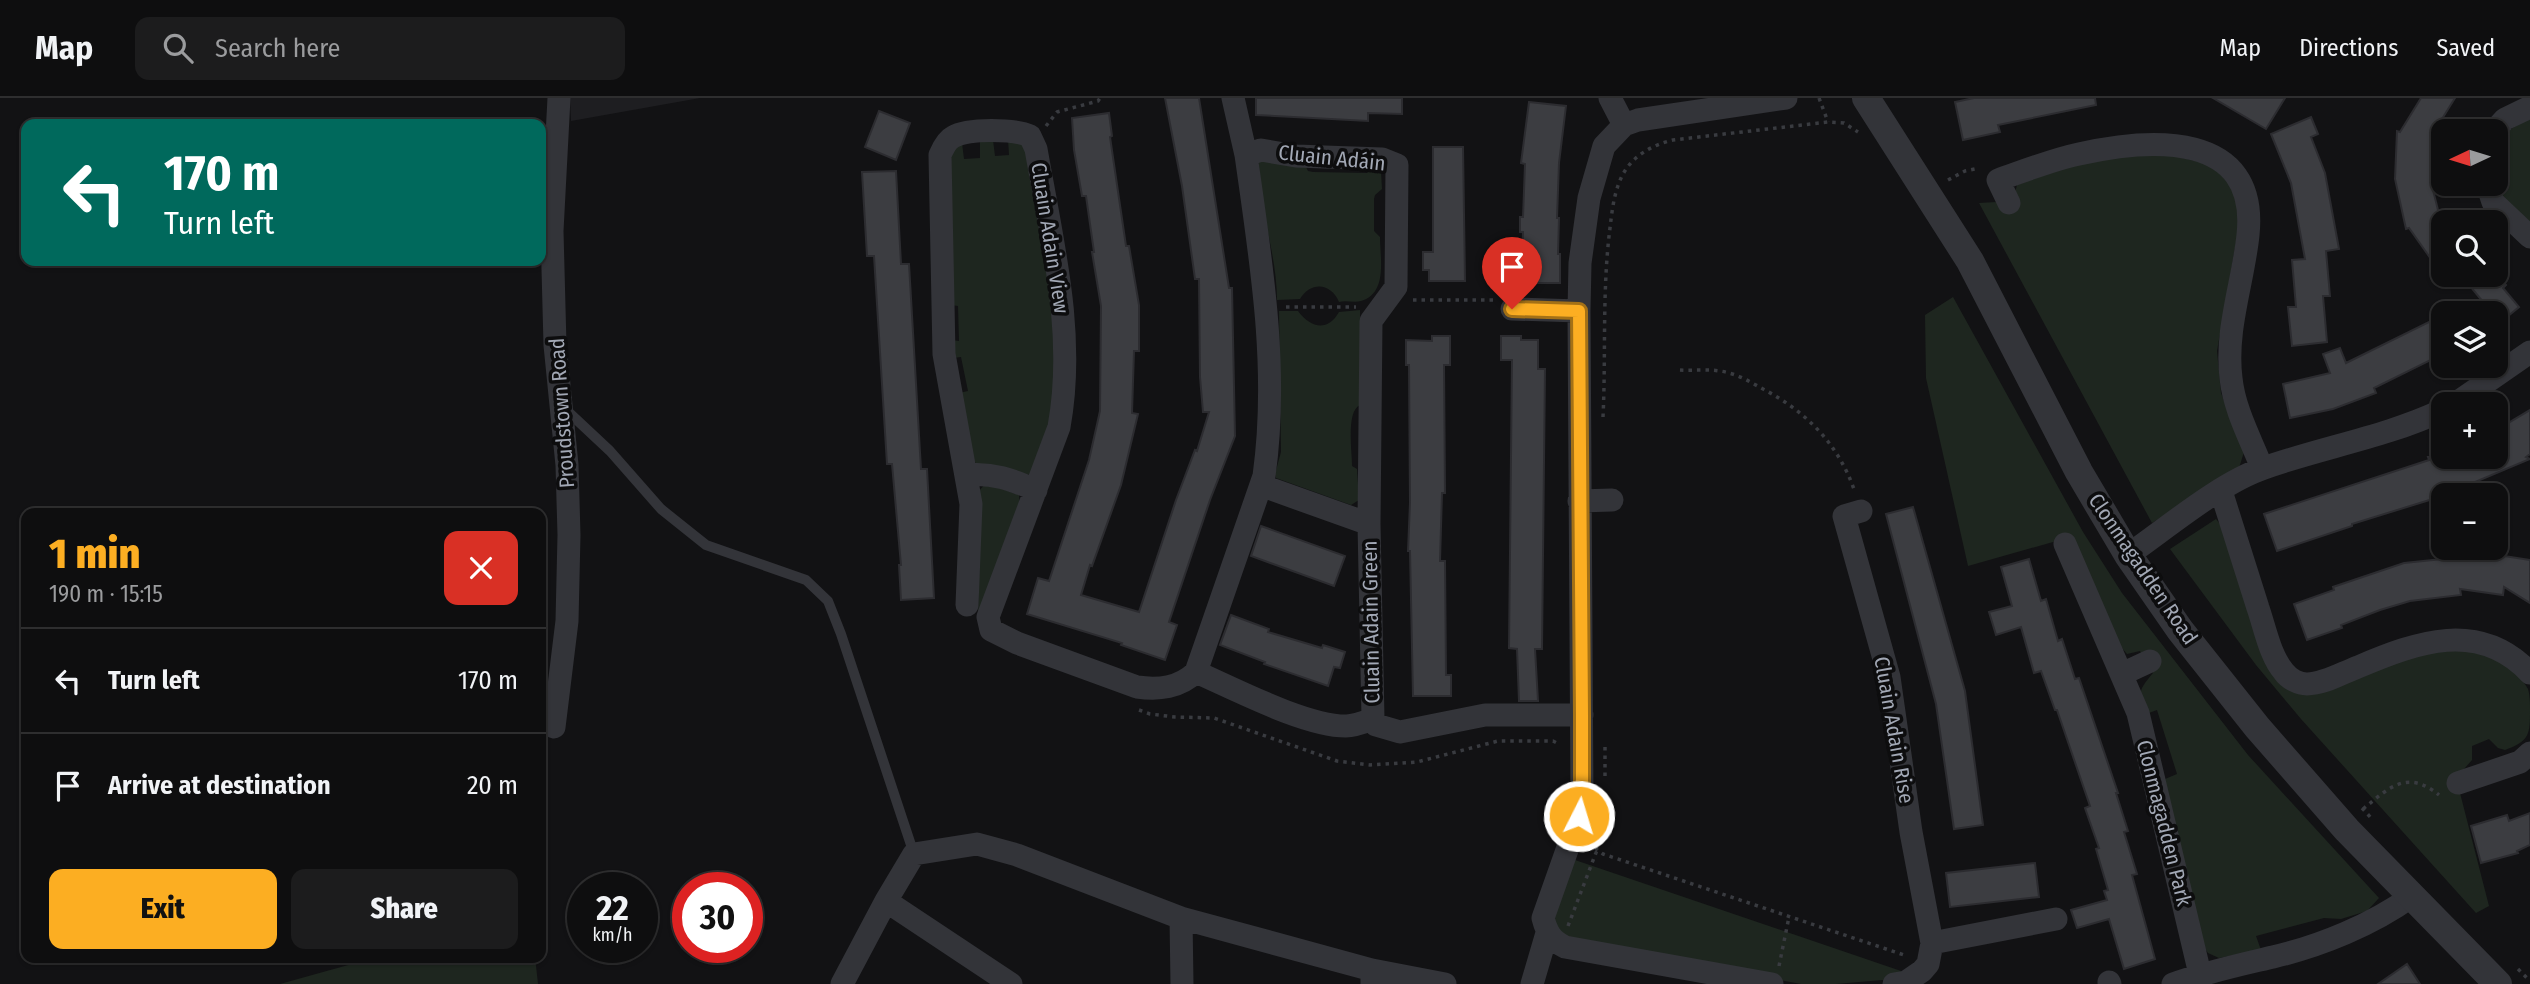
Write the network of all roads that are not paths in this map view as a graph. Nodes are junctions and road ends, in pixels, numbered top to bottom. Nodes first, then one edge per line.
1 (559, 98) edge
2 (1233, 98) edge
3 (1610, 98) edge
4 (1786, 98) edge
5 (1866, 98) edge
6 (2530, 107) edge
7 (2505, 119) edge
8 (1624, 125) junction
9 (1246, 155) junction
10 (2491, 196) edge
11 (2008, 203) dead end
12 (2530, 237) edge
13 (1512, 309) road end
14 (1579, 311) junction
15 (2530, 352) edge
16 (2472, 392) edge
17 (561, 405) junction
18 (2431, 415) edge
19 (2262, 468) junction
20 (966, 475) junction
21 (1036, 490) junction
22 (1274, 491) dead end
23 (2221, 491) junction
24 (1579, 500) junction
25 (1612, 500) dead end
26 (1861, 511) road end
27 (1369, 524) junction
28 (2064, 544) dead end
29 (2128, 555) junction
30 (967, 605) dead end
31 (2150, 661) dead end
32 (1196, 672) junction
33 (2530, 673) edge
34 (2122, 674) junction
35 (1582, 715) junction
36 (1373, 719) junction
37 (554, 727) dead end
38 (2530, 753) edge
39 (2451, 791) road end
40 (914, 854) junction
41 (2412, 896) junction
42 (886, 901) junction
43 (1181, 918) junction
44 (2056, 919) dead end
45 (1554, 939) junction
46 (1930, 953) junction
47 (2505, 973) edge
48 (2200, 974) junction
49 (1372, 977) edge
50 (1775, 977) edge
51 (842, 984) edge
52 (1011, 984) edge
53 (1182, 984) edge
54 (1445, 984) edge
55 (1532, 984) edge
56 (1894, 984) edge
57 (2173, 984) edge

1 - 17 street, Proudstown Road
2 - 9 street
3 - 8 street
4 - 8 street
5 - 29 street, Clonmagadden Road
6 - 7 street
8 - 14 street
9 - 27 street, Cluain Adáin
9 - 32 street, Cluain Adáin
10 - 12 street
11 - 19 street
13 - 14 street
14 - 24 street
15 - 16 street
17 - 37 street, Proudstown Road
17 - 40 lane
18 - 19 street
19 - 23 street
20 - 21 street
20 - 21 street, Cluain Adain View
20 - 30 street, Cluain Adain View
21 - 32 street, Cluain Adain View
22 - 27 street
23 - 29 street
23 - 33 street
24 - 25 street
24 - 35 street
26 - 46 street, Cluain Adain Rise
27 - 36 street, Cluain Adain Green
28 - 34 street, Clonmagadden Park
29 - 41 street, Clonmagadden Road
31 - 34 street
32 - 36 street
34 - 48 street, Clonmagadden Park
35 - 36 street
35 - 45 street
38 - 39 street
40 - 42 street
40 - 43 street
41 - 47 street, Clonmagadden Road
41 - 48 street
42 - 51 street
42 - 52 street
43 - 49 street
43 - 53 street
44 - 46 street
45 - 50 street
45 - 55 street
46 - 56 street
48 - 57 street
49 - 54 street

